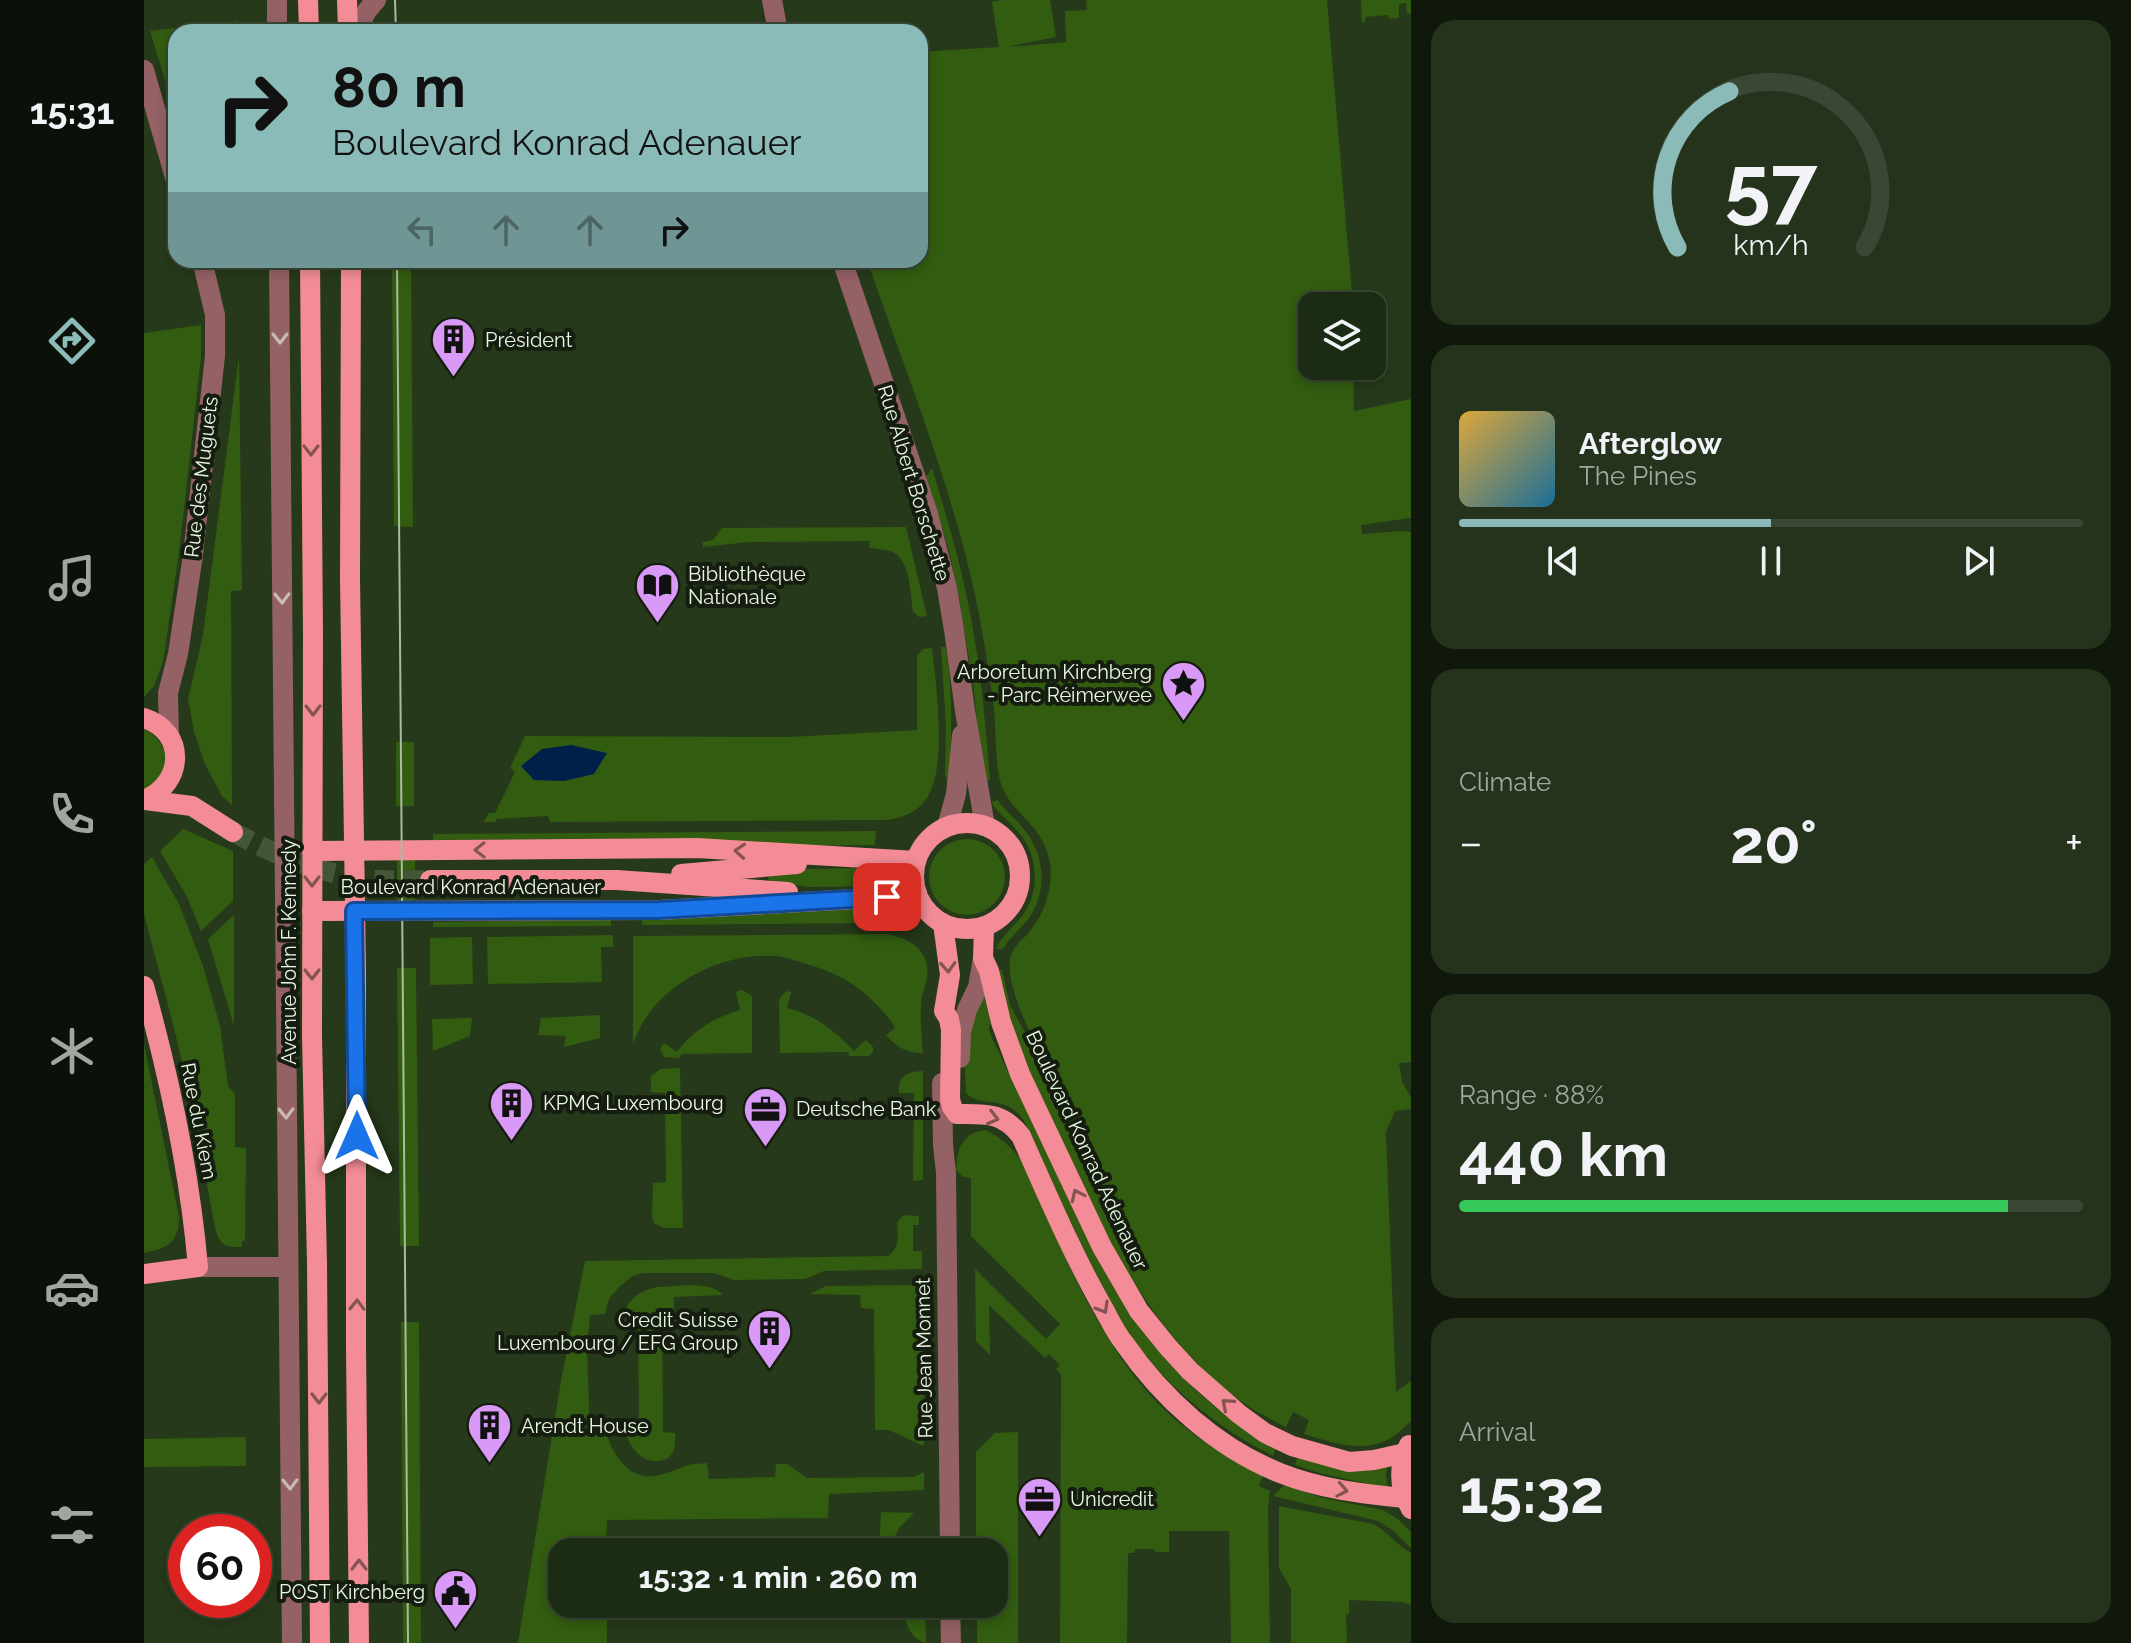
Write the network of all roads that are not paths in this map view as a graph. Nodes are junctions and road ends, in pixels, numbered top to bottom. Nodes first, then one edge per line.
1 (277, 0) edge
2 (308, 0) edge
3 (347, 0) edge
4 (376, 0) edge
5 (772, 0) edge
6 (277, 24) edge
7 (309, 24) edge
8 (348, 24) edge
9 (360, 24) edge
10 (776, 24) edge
11 (144, 70) edge
12 (168, 153) edge
13 (204, 268) edge
14 (279, 268) edge
15 (310, 268) edge
16 (351, 268) edge
17 (845, 268) edge
18 (168, 693) junction
19 (144, 709) edge
20 (965, 711) junction
21 (144, 718) edge
22 (169, 736) junction
23 (175, 766) junction
24 (144, 800) edge
25 (192, 806) junction
26 (985, 826) junction
27 (947, 827) junction
28 (233, 832) tunnel mouth
29 (312, 851) junction
30 (353, 851) junction
31 (874, 858) junction
32 (916, 861) junction
33 (430, 880) tunnel mouth
34 (617, 880) junction
35 (917, 893) junction
36 (875, 898) junction
37 (312, 911) junction
38 (354, 911) junction
39 (943, 924) junction
40 (984, 928) junction
41 (983, 958) junction
42 (144, 986) edge
43 (944, 1011) junction
44 (957, 1114) junction
45 (946, 1168) junction
46 (198, 1267) junction
47 (288, 1267) junction
48 (144, 1274) edge
49 (1408, 1447) edge
50 (1408, 1504) edge
51 (950, 1538) edge
52 (950, 1618) edge
53 (292, 1643) edge
54 (320, 1643) edge
55 (359, 1643) edge
56 (951, 1643) edge

1 - 6 street
2 - 7 main road
3 - 8 main road
4 - 9 street
5 - 10 street
11 - 12 street
13 - 18 street, Rue des Muguets
14 -> 47 street, Avenue John F. Kennedy
15 -> 29 main road, Avenue John F. Kennedy
16 - 30 main road
17 - 20 street, Rue Albert Borschette
18 - 19 street
18 - 22 street, Rue des Muguets
20 - 26 street, Rue Albert Borschette
20 - 27 street, Rue Albert Borschette
21 - 22 main road
22 - 23 main road
23 - 24 main road
23 - 25 main road
24 - 25 main road
25 - 28 main road
26 - 27 main road
26 - 40 main road
27 - 32 main road
29 - 30 main road, Boulevard Konrad Adenauer
29 -> 37 main road, Avenue John F. Kennedy
31 -> 30 main road, Boulevard Konrad Adenauer
30 - 38 main road
31 - 32 main road, Boulevard Konrad Adenauer
31 - 34 main road
32 - 35 main road
33 - 34 main road, Boulevard Konrad Adenauer
34 - 36 main road
35 - 36 main road, Boulevard Konrad Adenauer
35 - 39 main road
36 - 38 main road, Boulevard Konrad Adenauer
37 - 38 main road, Boulevard Konrad Adenauer
37 -> 54 main road, Avenue John F. Kennedy
55 -> 38 main road
39 - 40 main road
39 -> 43 main road, Rue Jean Monnet
40 - 41 main road, Boulevard Konrad Adenauer
41 - 44 street, Rue Jean Monnet
49 -> 41 main road, Boulevard Konrad Adenauer
42 - 46 main road, Rue du Kiem
43 - 44 main road, Rue Jean Monnet
43 - 45 street, Rue Jean Monnet
44 - 45 street, Rue Jean Monnet
44 -> 50 main road, Boulevard Konrad Adenauer
45 - 51 street, Rue Jean Monnet
46 - 47 street
46 - 48 main road
47 -> 53 street, Avenue John F. Kennedy
49 - 50 main road, Boulevard Konrad Adenauer
52 - 56 street

